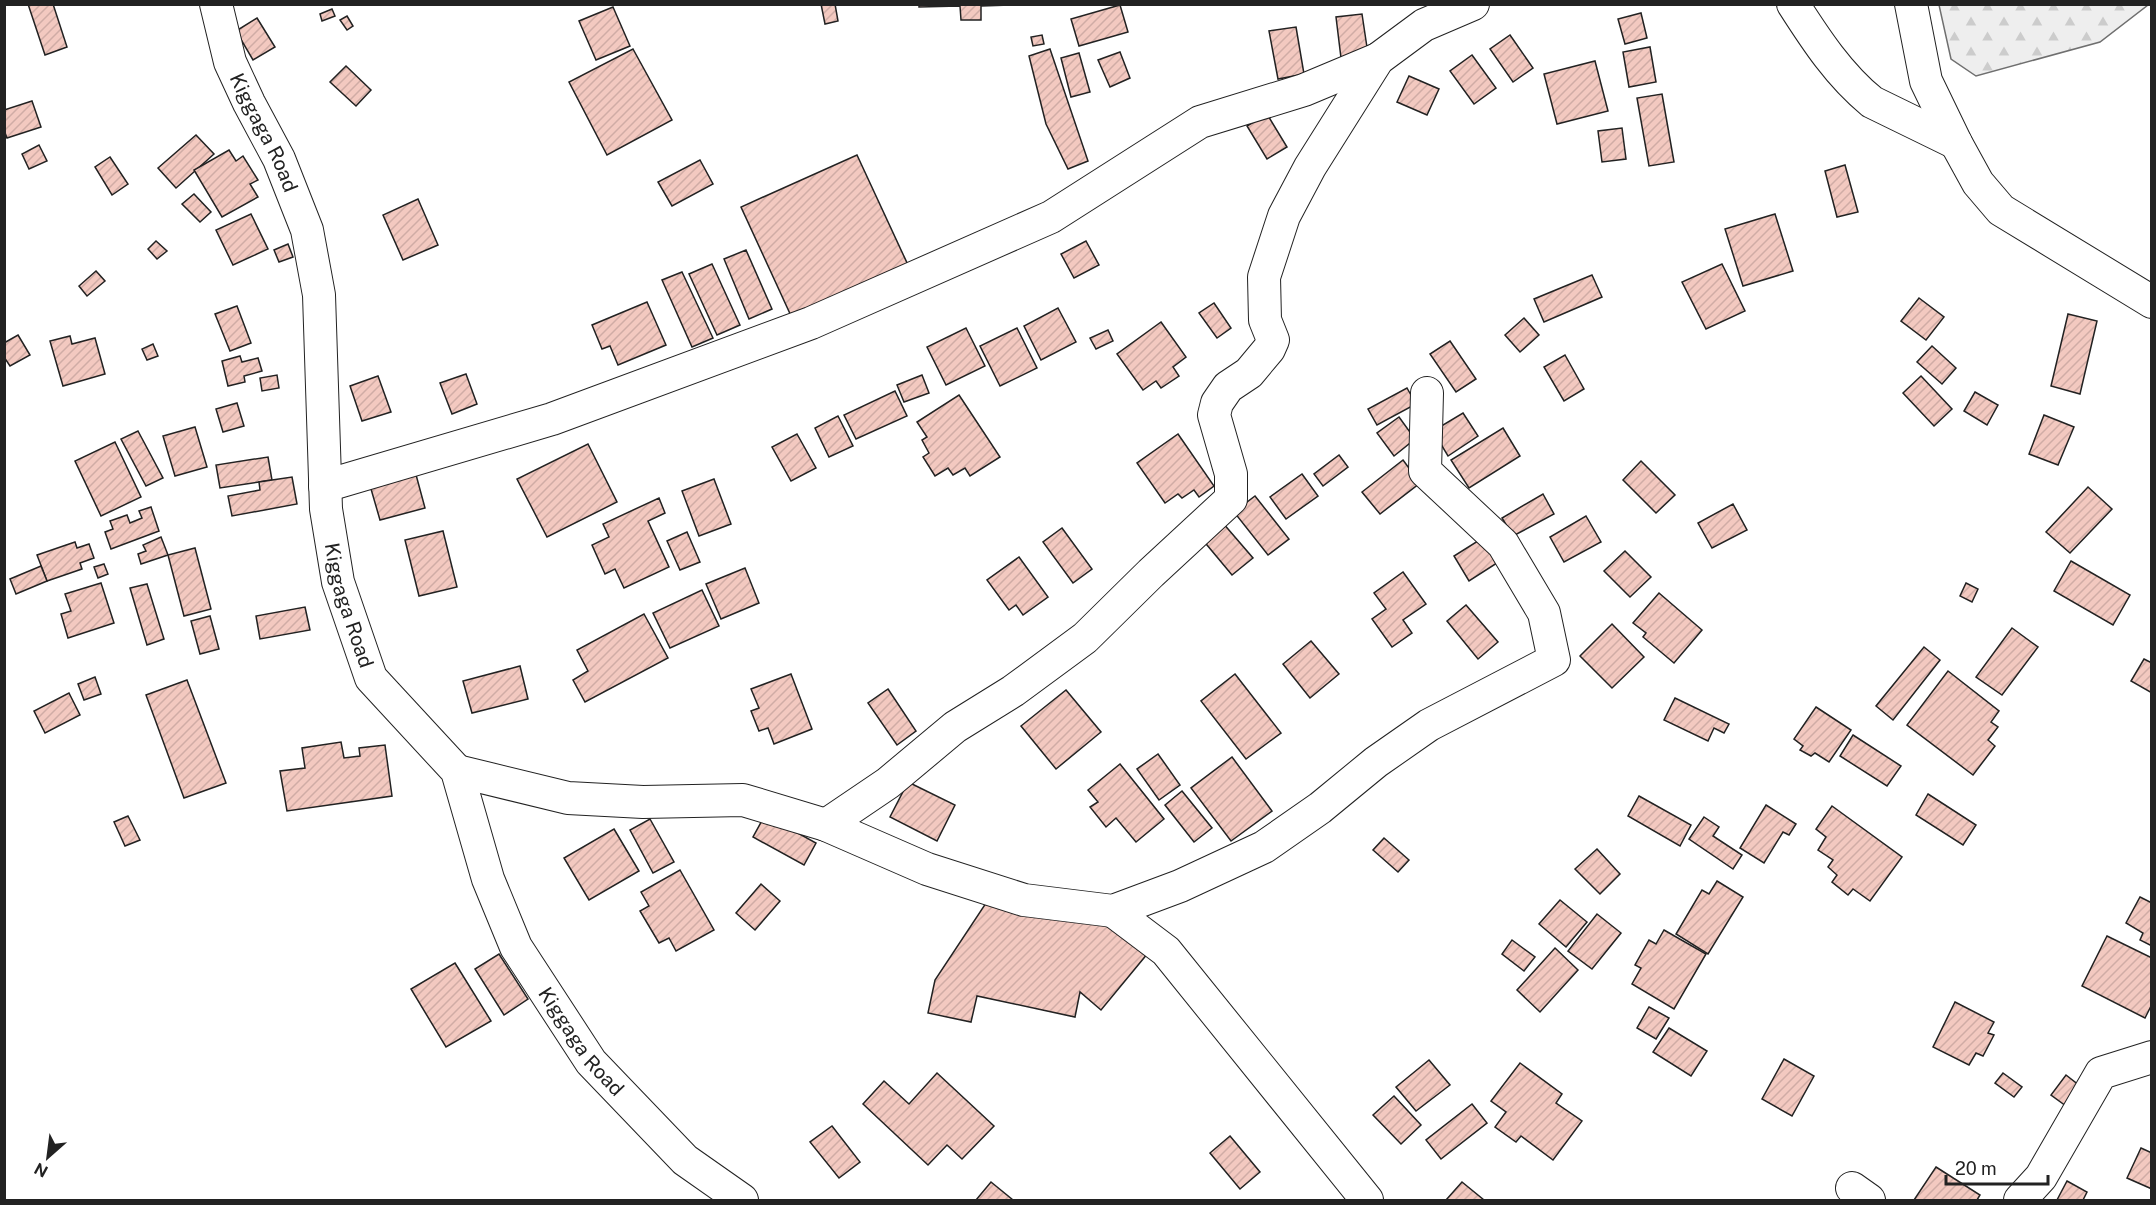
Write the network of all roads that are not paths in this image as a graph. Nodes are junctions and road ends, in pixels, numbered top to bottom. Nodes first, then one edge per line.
1 (216, 4) edge
2 (1473, 4) edge
3 (1793, 4) edge
4 (1911, 4) edge
5 (1378, 59) junction
6 (1956, 143) junction
7 (2151, 302) edge
8 (1427, 393) dead end
9 (325, 486) junction
10 (457, 771) junction
11 (826, 825) junction
12 (1113, 911) junction
13 (2151, 1057) edge
14 (742, 1200) edge
15 (1367, 1200) edge
16 (2020, 1200) edge

1 - 9 street, Kiggaga Road
2 - 5 street
3 - 6 street
4 - 6 street
5 - 9 street
5 - 11 street
6 - 7 street
8 - 12 street
9 - 10 street, Kiggaga Road
10 - 11 street
10 - 14 street, Kiggaga Road
11 - 12 street
12 - 15 street
13 - 16 street

